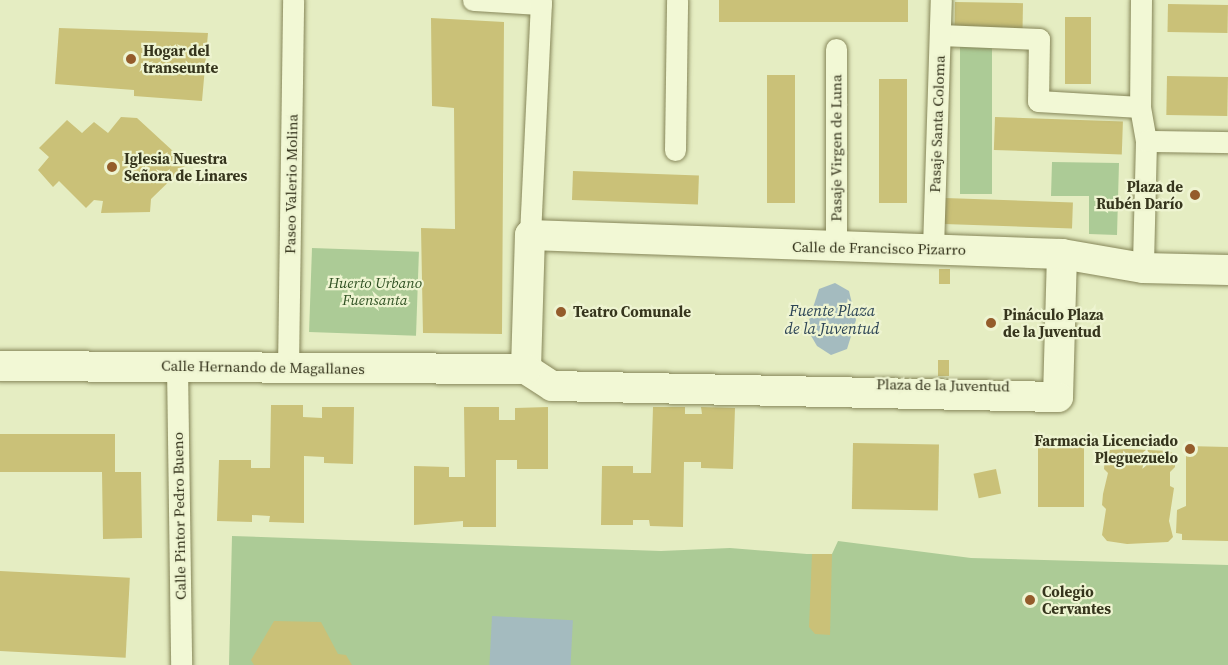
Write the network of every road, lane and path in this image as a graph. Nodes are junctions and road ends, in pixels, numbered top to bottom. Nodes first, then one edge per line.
1 (293, 0) edge
2 (473, 0) edge
3 (677, 0) edge
4 (941, 0) edge
5 (1141, 0) edge
6 (541, 2) edge
7 (940, 35) junction
8 (836, 49) dead end
9 (1140, 107) junction
10 (1146, 141) junction
11 (1228, 142) edge
12 (675, 150) dead end
13 (530, 234) junction
14 (836, 248) junction
15 (933, 248) junction
16 (1062, 254) junction
17 (543, 264) joint
18 (1143, 268) junction
19 (1228, 270) edge
20 (0, 366) edge
21 (177, 366) junction
22 (288, 368) junction
23 (526, 369) junction
24 (181, 665) edge

1 - 22 street, Paseo Valerio Molina
2 - 6 street
3 - 12 street
4 - 7 street, Pasaje Santa Coloma
5 - 9 street
6 - 13 street
7 - 9 street
7 - 15 street, Pasaje Santa Coloma
8 - 14 street, Pasaje Virgen de Luna
9 - 10 street
10 - 11 street
10 - 18 street
13 - 14 street, Calle de Francisco Pizarro
13 - 23 street
14 - 15 street, Calle de Francisco Pizarro
15 - 16 street, Calle de Francisco Pizarro
16 - 18 street, Calle de Francisco Pizarro
16 - 23 street, Plaza de la Juventud
17 - 17 street, Plaza de la Juventud
18 - 19 street, Calle de Francisco Pizarro
20 - 21 street, Calle Hernando de Magallanes
21 - 22 street, Calle Hernando de Magallanes
21 - 24 street, Calle Pintor Pedro Bueno
22 - 23 street, Calle Hernando de Magallanes

